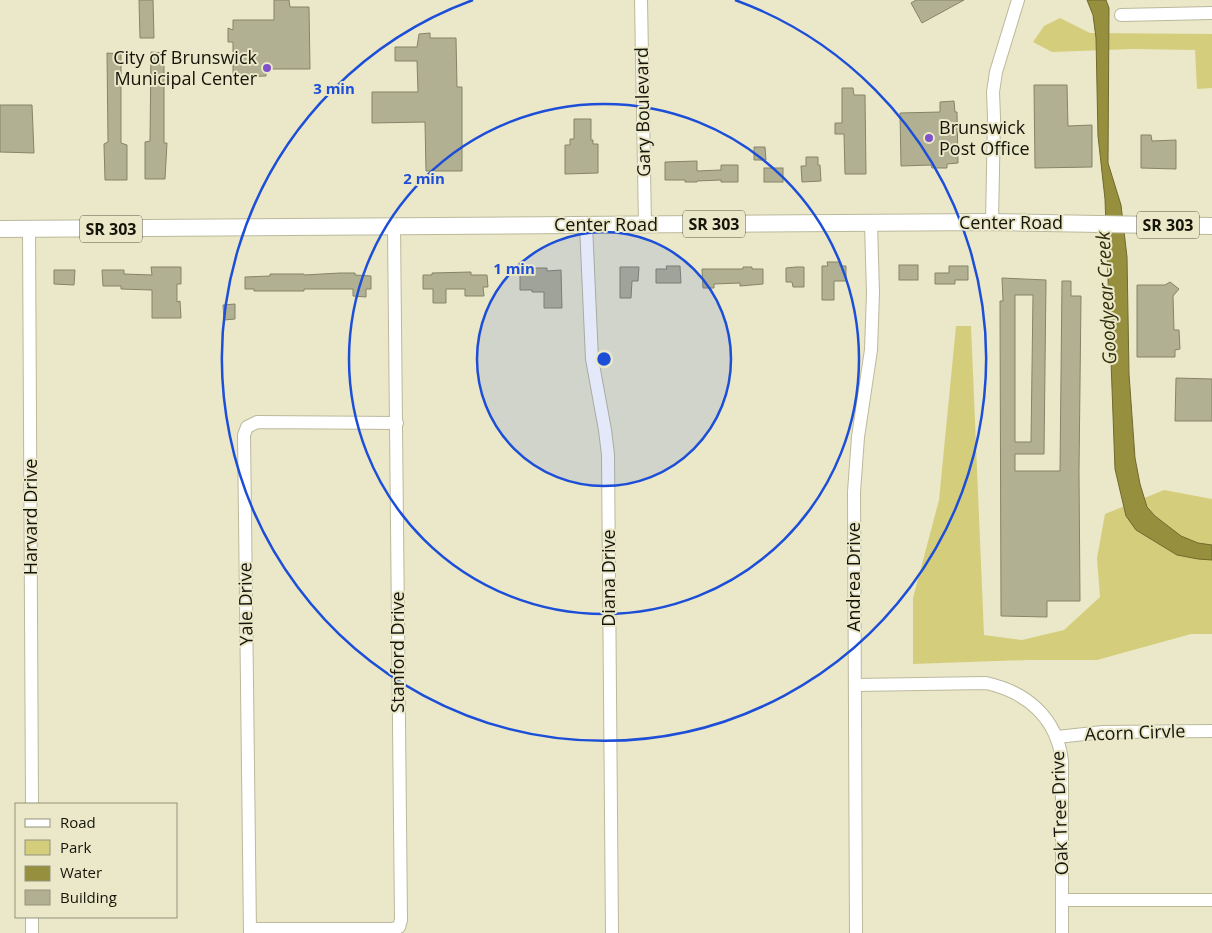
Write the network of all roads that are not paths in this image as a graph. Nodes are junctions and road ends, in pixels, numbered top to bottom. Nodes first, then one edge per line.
1 (641, 0) edge
2 (1018, 0) edge
3 (1156, 0) edge
4 (1212, 13) edge
5 (1156, 14) junction
6 (1121, 15) dead end
7 (992, 222) junction
8 (871, 223) junction
9 (586, 225) junction
10 (645, 225) junction
11 (1212, 226) edge
12 (394, 227) junction
13 (0, 229) edge
14 (29, 229) junction
15 (396, 423) junction
16 (855, 685) junction
17 (1212, 731) edge
18 (1057, 738) junction
19 (32, 803) edge
20 (1062, 900) junction
21 (1212, 900) edge
22 (32, 918) edge
23 (250, 931) edge
24 (32, 933) edge
25 (612, 933) edge
26 (856, 933) edge
27 (1062, 933) edge

1 - 10 street, Gary Boulevard
2 - 7 street
3 - 5 street
4 - 5 street
5 - 6 street
7 - 8 main road, Center Road / SR 303
7 - 11 main road, Center Road / SR 303
8 - 10 main road, Center Road / SR 303
8 - 16 street, Andrea Drive
9 - 10 main road, Center Road / SR 303
9 - 12 main road, Center Road / SR 303
9 - 25 street, Diana Drive
12 - 14 main road, Center Road / SR 303
12 - 15 street, Stanford Drive
13 - 14 main road, Center Road / SR 303
14 - 19 street, Harvard Drive
15 - 23 street, Stanford Drive
15 - 23 street, Yale Drive
16 - 18 street, Oak Tree Drive
16 - 26 street, Andrea Drive
17 - 18 street, Acorn Cirvle
18 - 20 street, Oak Tree Drive
20 - 21 street
20 - 27 street, Oak Tree Drive
22 - 24 street

